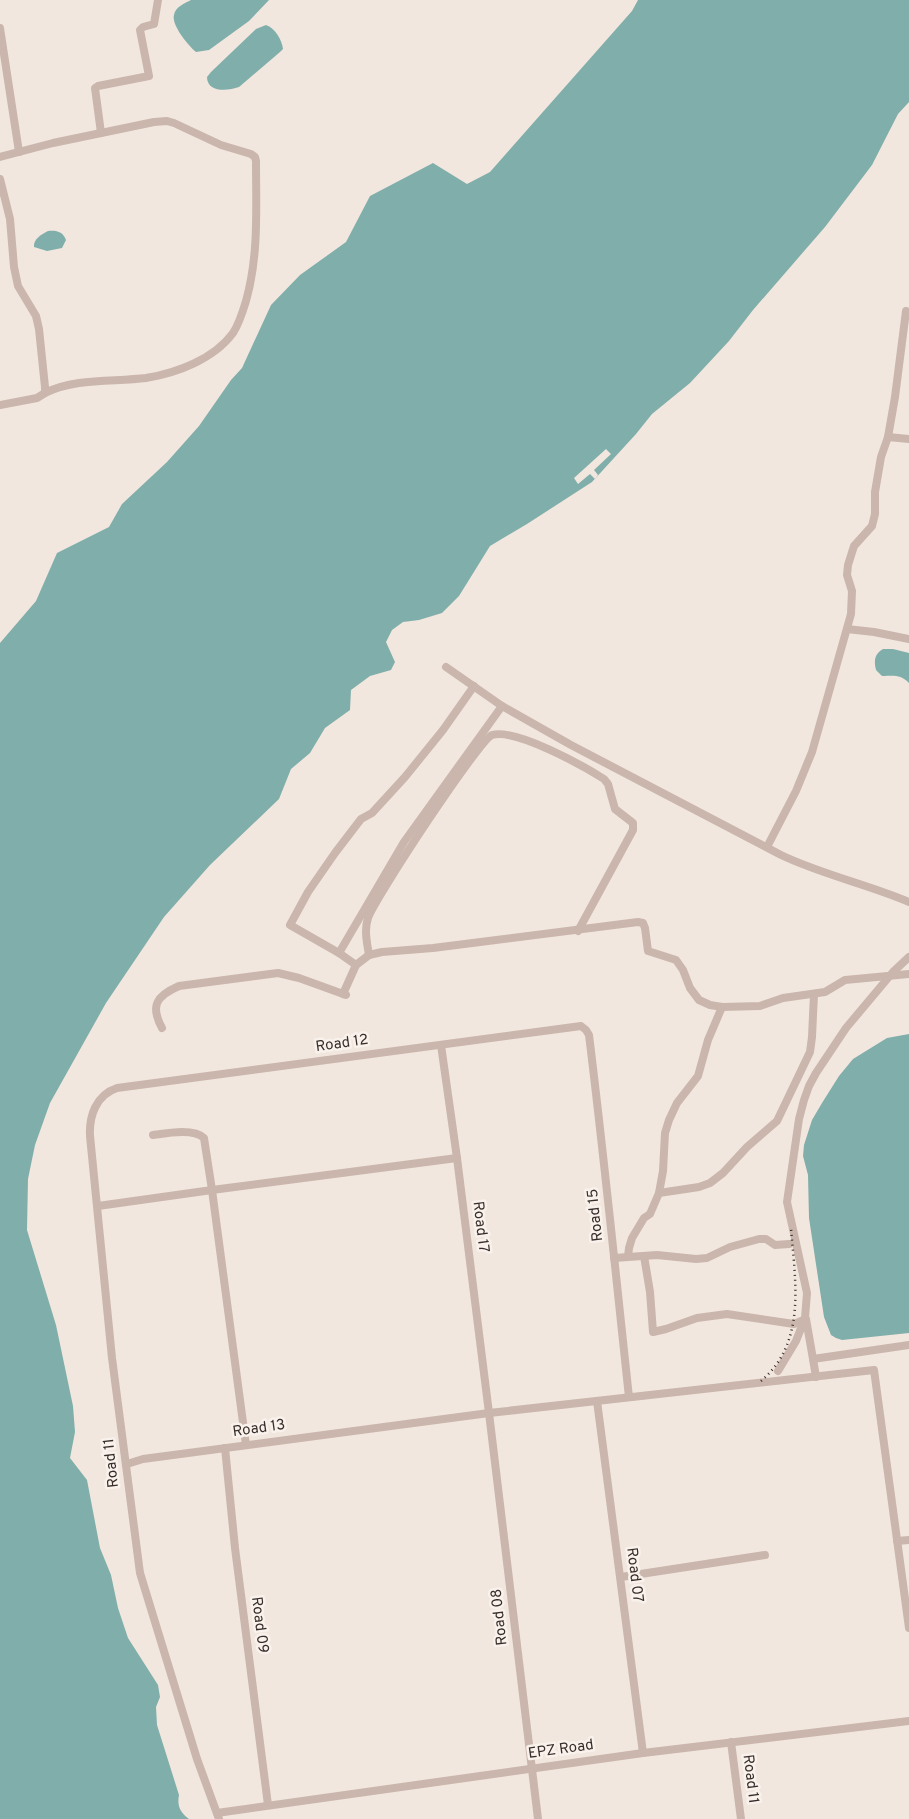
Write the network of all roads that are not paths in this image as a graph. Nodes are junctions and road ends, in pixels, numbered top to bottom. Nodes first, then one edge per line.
1 (158, 0) edge
2 (0, 28) edge
3 (101, 133) junction
4 (19, 152) junction
5 (0, 157) edge
6 (0, 180) edge
7 (909, 312) edge
8 (45, 393) junction
9 (0, 405) edge
10 (888, 437) junction
11 (909, 439) edge
12 (846, 630) junction
13 (909, 639) edge
14 (446, 667) dead end
15 (474, 686) junction
16 (502, 706) junction
17 (767, 848) junction
18 (909, 902) edge
19 (578, 931) junction
20 (339, 953) junction
21 (369, 955) junction
22 (909, 957) edge
23 (356, 965) junction
24 (909, 974) edge
25 (891, 975) junction
26 (814, 994) junction
27 (722, 1007) junction
28 (162, 1028) dead end
29 (586, 1030) joint
30 (441, 1045) junction
31 (102, 1096) joint
32 (153, 1135) dead end
33 (457, 1158) junction
34 (212, 1190) junction
35 (658, 1193) junction
36 (98, 1206) junction
37 (789, 1244) dead end
38 (628, 1256) junction
39 (644, 1256) junction
40 (614, 1258) junction
41 (909, 1345) edge
42 (813, 1358) junction
43 (778, 1371) dead end
44 (816, 1377) junction
45 (629, 1397) junction
46 (597, 1401) junction
47 (489, 1413) junction
48 (246, 1445) junction
49 (224, 1448) junction
50 (127, 1464) junction
51 (909, 1540) edge
52 (897, 1541) junction
53 (765, 1555) dead end
54 (621, 1577) junction
55 (909, 1628) edge
56 (909, 1721) edge
57 (731, 1742) junction
58 (643, 1753) junction
59 (530, 1768) junction
60 (268, 1805) junction
61 (218, 1816) edge
62 (538, 1819) edge
63 (741, 1819) edge

1 - 3 street
2 - 4 street
3 - 4 street
3 - 8 street
4 - 5 street
6 - 8 street
7 - 10 street
8 - 9 street
10 - 11 street
10 - 12 street
12 - 13 street
12 - 17 street
14 - 15 street
15 - 16 street
15 - 20 street
16 - 17 street
16 - 20 street
17 - 18 street
19 - 21 street
19 - 21 street
19 - 27 street
20 - 23 street
21 - 23 street
22 - 25 street
23 - 28 street
24 - 25 street
25 - 26 street
25 - 43 street
26 - 27 street
26 - 35 street
27 - 35 street
29 - 30 street, Road 12
29 - 40 street, Road 15
30 - 31 street, Road 12
30 - 33 street, Road 17
31 - 36 street, Road 11
32 - 34 street
33 - 34 street
33 - 47 street, Road 17
34 - 36 street
34 - 48 street
35 - 38 street
36 - 50 street, Road 11
37 - 39 street
38 - 39 street
38 - 40 street
39 - 42 street
40 - 45 street, Road 15
41 - 42 street
42 - 44 street
44 - 45 street, Road 13
44 - 52 street, Road 13
45 - 46 street, Road 13
46 - 47 street, Road 13
46 - 54 street, Road 07
47 - 48 street, Road 13
47 - 59 street, Road 08
48 - 49 street, Road 13
49 - 50 street, Road 13
49 - 60 street, Road 09
50 - 61 street, Road 11
51 - 52 street
52 - 55 street
53 - 54 street
54 - 58 street, Road 07
56 - 57 street, EPZ Road
57 - 58 street, EPZ Road
57 - 63 street, Road 11
58 - 59 street, EPZ Road
59 - 60 street, EPZ Road
59 - 62 street, Road 08
60 - 61 street, EPZ Road

